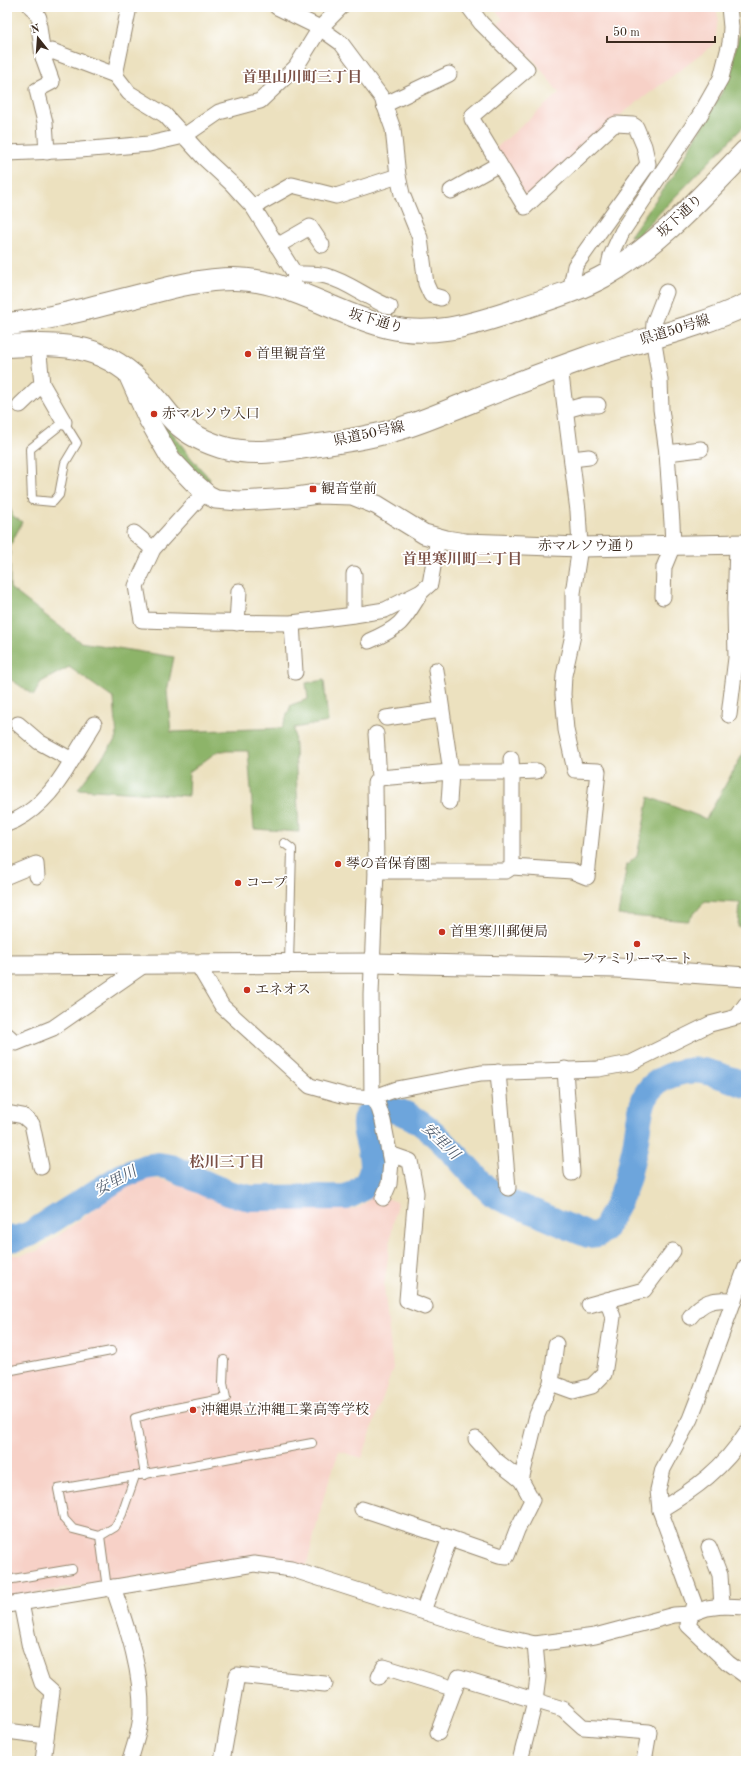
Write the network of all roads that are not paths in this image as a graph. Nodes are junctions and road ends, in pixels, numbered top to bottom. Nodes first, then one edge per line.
1 (277, 7) edge
2 (341, 7) edge
3 (469, 7) edge
4 (729, 7) edge
5 (126, 8) edge
6 (36, 17) edge
7 (320, 28) junction
8 (43, 57) junction
9 (449, 74) dead end
10 (115, 75) junction
11 (384, 105) junction
12 (184, 136) junction
13 (746, 151) edge
14 (48, 152) junction
15 (7, 153) edge
16 (499, 164) junction
17 (398, 176) junction
18 (451, 191) dead end
19 (253, 207) junction
20 (322, 245) dead end
21 (277, 246) junction
22 (607, 274) junction
23 (293, 283) junction
24 (570, 292) junction
25 (666, 292) dead end
26 (441, 298) dead end
27 (746, 305) edge
28 (390, 307) dead end
29 (7, 324) edge
30 (653, 337) junction
31 (38, 345) junction
32 (7, 346) edge
33 (560, 367) junction
34 (126, 370) junction
35 (42, 384) junction
36 (20, 405) dead end
37 (598, 405) dead end
38 (566, 410) junction
39 (64, 422) junction
40 (701, 449) dead end
41 (667, 452) junction
42 (590, 457) dead end
43 (572, 459) junction
44 (204, 493) junction
45 (134, 533) dead end
46 (438, 538) junction
47 (741, 544) edge
48 (672, 545) junction
49 (580, 547) junction
50 (153, 549) junction
51 (354, 574) dead end
52 (239, 591) dead end
53 (421, 592) junction
54 (663, 597) dead end
55 (354, 615) junction
56 (237, 623) junction
57 (292, 623) junction
58 (369, 641) dead end
59 (436, 670) dead end
60 (295, 672) dead end
61 (441, 710) junction
62 (729, 715) dead end
63 (386, 718) dead end
64 (18, 724) dead end
65 (94, 724) dead end
66 (376, 734) dead end
67 (72, 760) junction
68 (511, 766) junction
69 (537, 771) dead end
70 (451, 772) junction
71 (379, 778) junction
72 (449, 802) dead end
73 (7, 824) edge
74 (284, 843) dead end
75 (512, 867) junction
76 (376, 871) junction
77 (7, 876) edge
78 (37, 876) dead end
79 (373, 963) junction
80 (7, 964) edge
81 (289, 964) junction
82 (144, 965) junction
83 (198, 965) junction
84 (746, 977) edge
85 (746, 1004) edge
86 (7, 1036) edge
87 (565, 1069) junction
88 (498, 1072) junction
89 (375, 1101) junction
90 (7, 1113) edge
91 (390, 1154) junction
92 (41, 1167) dead end
93 (572, 1173) dead end
94 (508, 1188) dead end
95 (384, 1198) dead end
96 (673, 1251) dead end
97 (746, 1267) edge
98 (607, 1300) junction
99 (734, 1301) junction
100 (590, 1305) dead end
101 (425, 1307) dead end
102 (690, 1317) dead end
103 (556, 1344) dead end
104 (111, 1351) dead end
105 (224, 1360) dead end
106 (7, 1371) edge
107 (551, 1383) junction
108 (746, 1433) edge
109 (476, 1439) dead end
110 (312, 1442) dead end
111 (145, 1475) junction
112 (135, 1476) junction
113 (521, 1480) junction
114 (362, 1509) dead end
115 (660, 1510) junction
116 (100, 1536) junction
117 (450, 1538) junction
118 (709, 1547) dead end
119 (72, 1570) dead end
120 (7, 1580) edge
121 (109, 1586) junction
122 (14, 1604) edge
123 (722, 1606) junction
124 (746, 1607) edge
125 (424, 1611) junction
126 (690, 1614) junction
127 (535, 1644) junction
128 (746, 1676) edge
129 (379, 1677) dead end
130 (325, 1684) dead end
131 (455, 1689) junction
132 (535, 1701) junction
133 (7, 1731) edge
134 (438, 1733) dead end
135 (46, 1736) junction
136 (43, 1761) edge
137 (130, 1761) edge
138 (222, 1761) edge
139 (520, 1761) edge
140 (644, 1761) edge

1 - 7 street
2 - 7 street
3 - 16 street
4 - 22 street
5 - 10 street
6 - 8 street
7 - 11 street
7 - 12 street
8 - 10 street
8 - 14 street
9 - 11 street
10 - 12 street
11 - 17 street
12 - 14 street
12 - 19 street
13 - 22 main road, 坂下通り
14 - 15 street
16 - 18 street
16 - 24 street
17 - 19 street
17 - 26 street
19 - 21 street
20 - 21 street
21 - 23 street
22 - 24 main road, 坂下通り
23 - 24 main road, 坂下通り
23 - 28 street
23 - 29 main road, 坂下通り
25 - 30 street
27 - 30 main road, 県道50号線
30 - 33 main road, 県道50号線
30 - 41 street
31 - 32 main road, 県道50号線
31 - 34 main road, 県道50号線
31 - 35 street
33 - 34 main road, 県道50号線
33 - 38 street
34 - 44 street, 赤マルソウ通り
35 - 36 street
35 - 39 street
37 - 38 street
38 - 43 street
39 - 39 lane
40 - 41 street
41 - 48 street
42 - 43 street
43 - 49 street
44 - 46 street, 赤マルソウ通り
44 - 50 street
45 - 50 street
46 - 49 street, 赤マルソウ通り
46 - 53 street
47 - 48 street, 赤マルソウ通り
47 - 62 street
48 - 49 street, 赤マルソウ通り
48 - 54 street
49 - 75 street
50 - 56 street
51 - 55 street
52 - 56 street
53 - 55 street
53 - 58 street
55 - 57 street
56 - 57 street
57 - 60 street
59 - 61 street
61 - 63 street
61 - 70 street
64 - 67 street
65 - 67 street
66 - 71 street
67 - 73 street
68 - 69 street
68 - 70 street
68 - 75 street
70 - 71 street
70 - 72 street
71 - 76 street
74 - 81 lane
75 - 76 street
76 - 79 street
77 - 78 street
79 - 81 street
79 - 84 street
79 - 89 street
80 - 82 street
81 - 83 street
82 - 83 street
82 - 86 street
83 - 89 street
85 - 87 street
87 - 88 street
87 - 93 street
88 - 89 street
88 - 94 street
89 - 91 street
90 - 92 street
91 - 95 street
91 - 101 street
96 - 98 street
97 - 99 street
98 - 100 street
98 - 107 street
99 - 102 street
99 - 115 street
103 - 107 street
104 - 106 lane
105 - 111 lane
107 - 113 street
108 - 115 street
109 - 113 street
110 - 111 lane
111 - 112 lane
112 - 116 lane
112 - 116 lane
113 - 117 street
114 - 117 street
115 - 126 street
116 - 121 lane
117 - 125 street
118 - 123 street
119 - 120 lane
121 - 122 street
121 - 125 street
121 - 137 street
122 - 135 street
123 - 124 street
123 - 126 street
125 - 127 street
126 - 127 street
126 - 128 street
127 - 132 street
129 - 131 street
130 - 138 street
131 - 132 street
131 - 134 street
132 - 139 street
132 - 140 street
133 - 135 street
135 - 136 street

